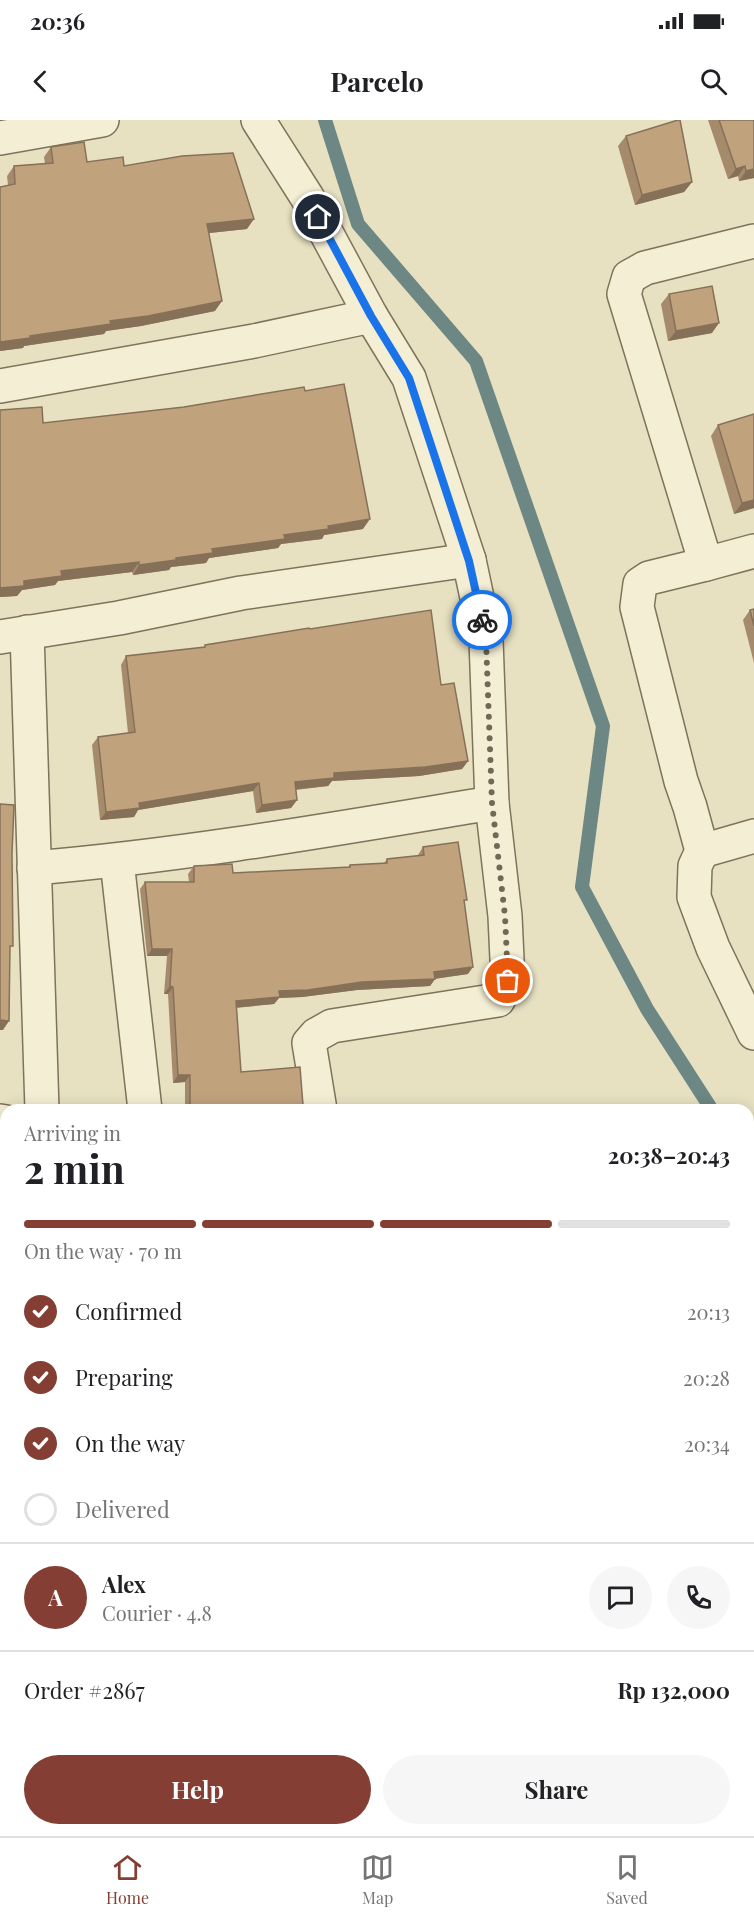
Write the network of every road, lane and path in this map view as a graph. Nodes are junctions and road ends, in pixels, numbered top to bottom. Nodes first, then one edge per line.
1 (102, 120) edge
2 (258, 120) edge
3 (0, 138) edge
4 (754, 241) edge
5 (371, 316) junction
6 (0, 386) edge
7 (754, 551) edge
8 (469, 561) junction
9 (706, 564) junction
10 (14, 635) edge
11 (492, 803) junction
12 (754, 836) edge
13 (702, 851) junction
14 (117, 861) junction
15 (34, 868) junction
16 (754, 1033) edge
17 (42, 1104) edge
18 (144, 1104) edge
19 (319, 1104) edge

1 - 3 street
2 - 5 street
4 - 9 street
5 - 6 street
5 - 8 street
7 - 9 street
8 - 10 street
8 - 11 street
9 - 13 street
10 - 15 street
11 - 14 street
11 - 19 street
12 - 13 street
13 - 16 street
14 - 15 street
14 - 18 street
15 - 17 street

